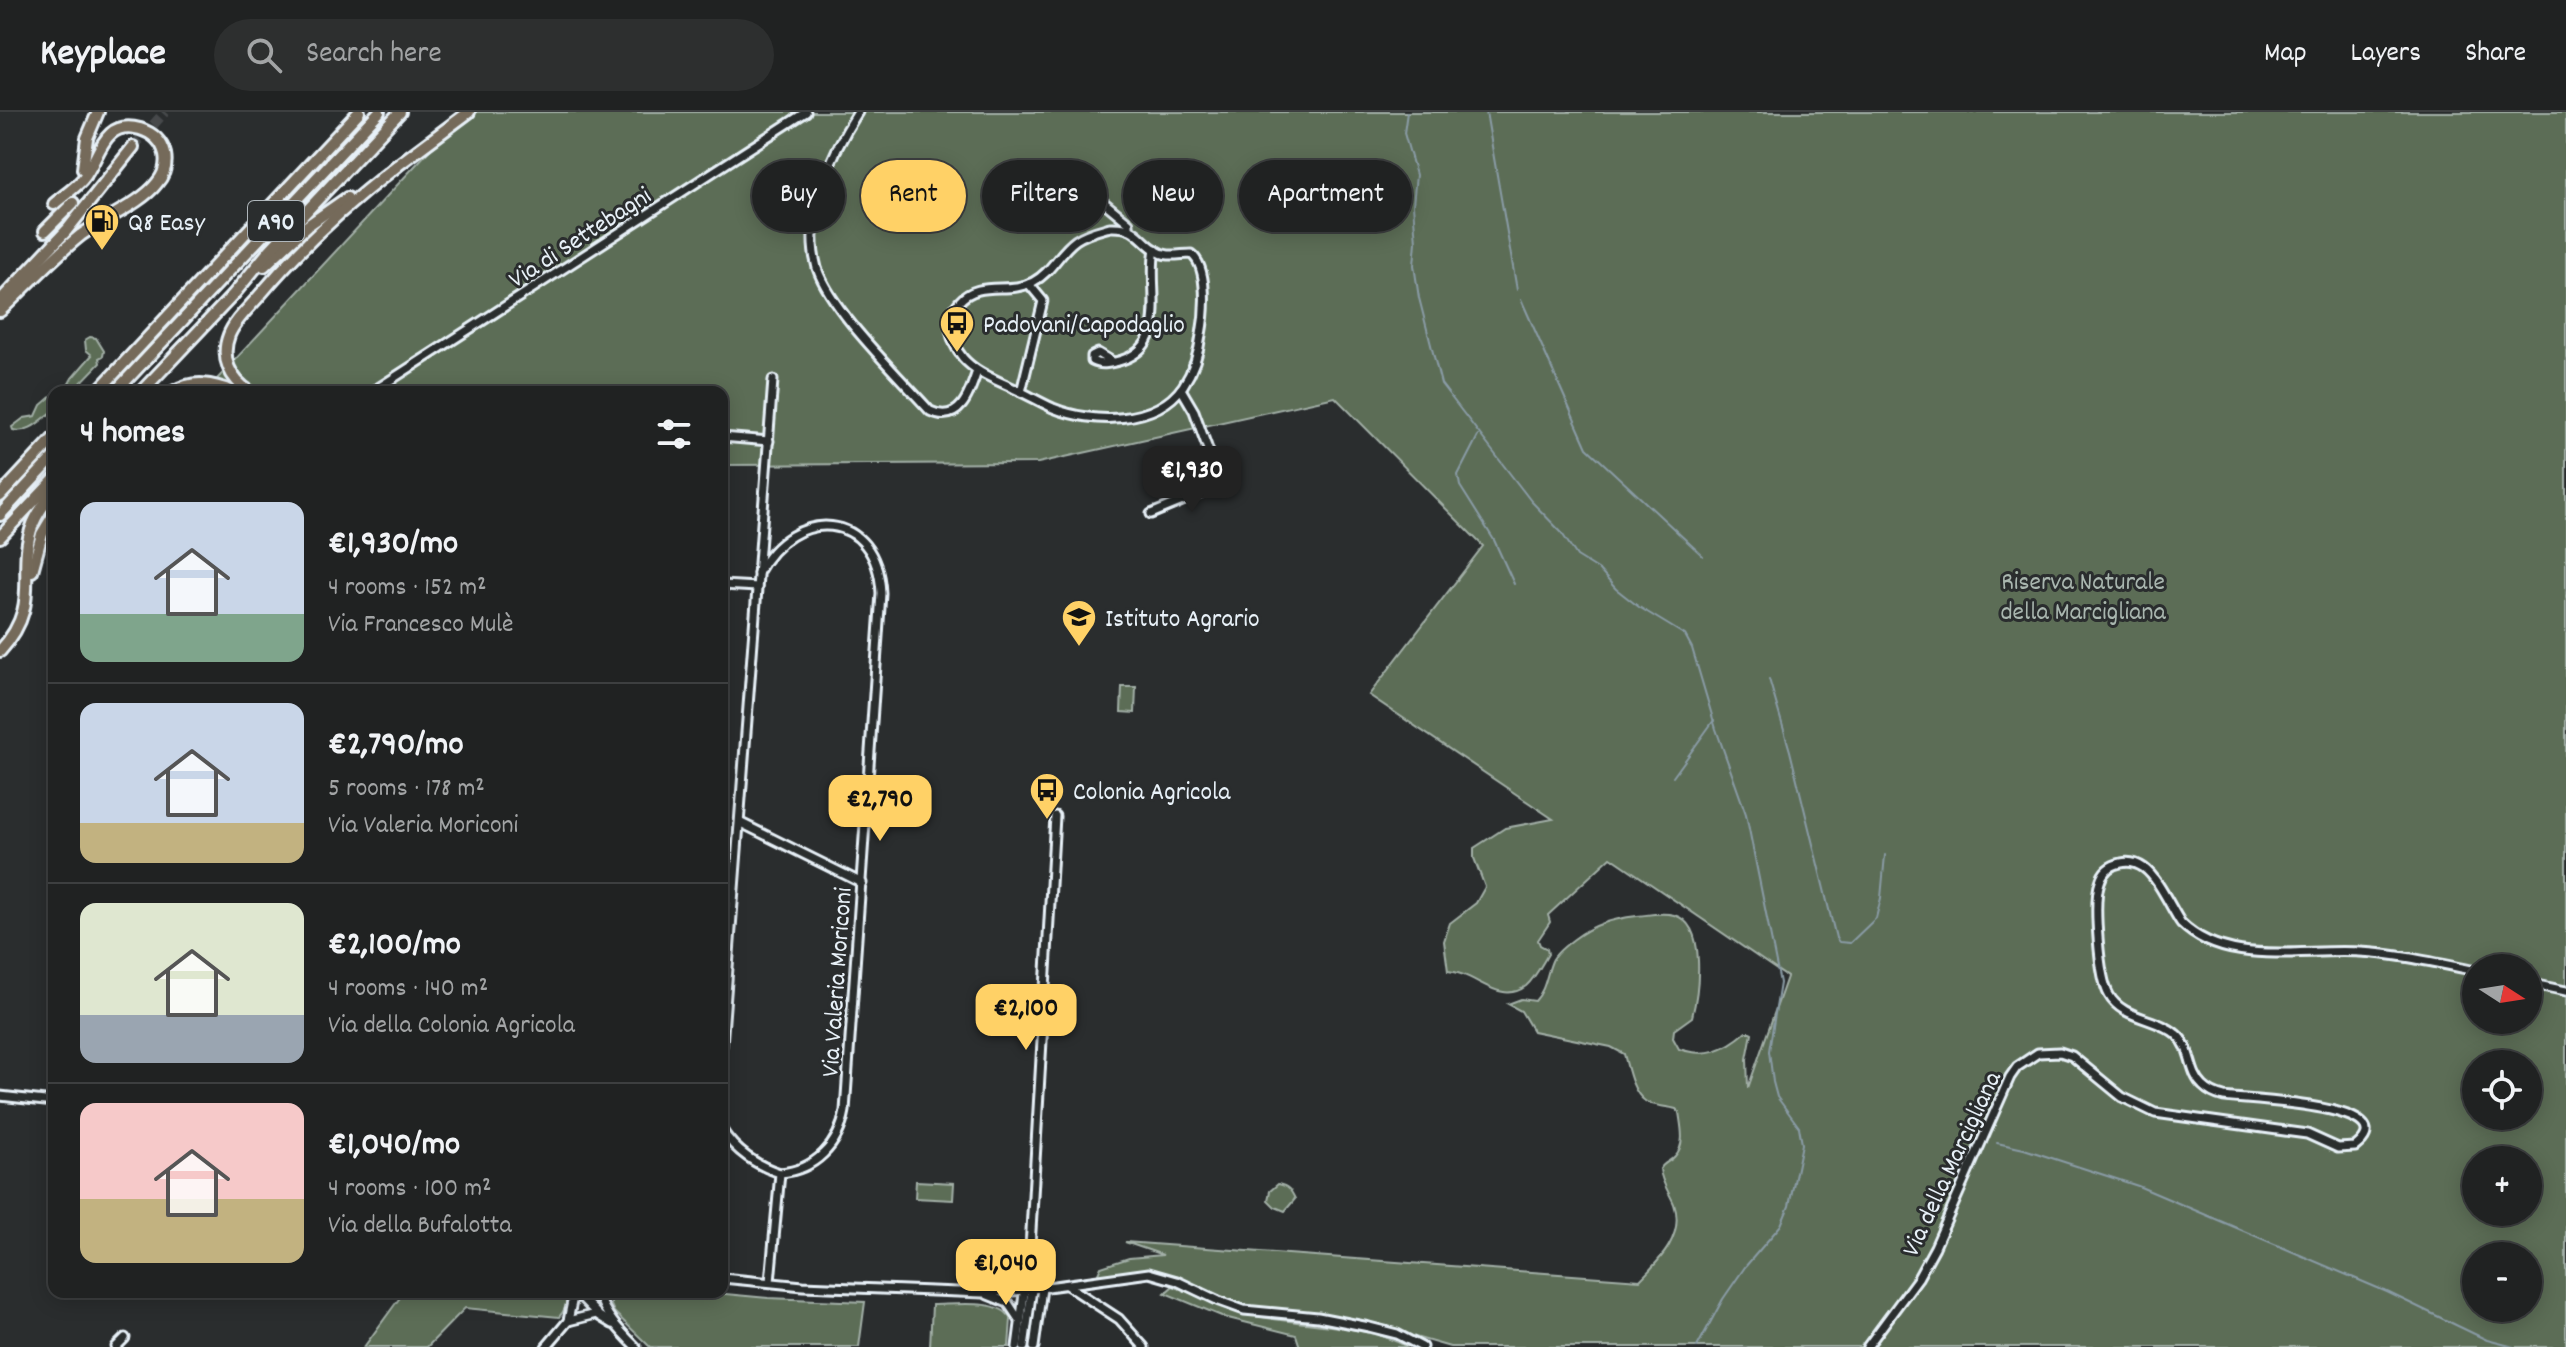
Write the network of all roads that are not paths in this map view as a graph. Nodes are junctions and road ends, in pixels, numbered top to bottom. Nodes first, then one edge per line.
1 (98, 112) edge
2 (359, 112) edge
3 (379, 112) edge
4 (400, 112) edge
5 (469, 112) edge
6 (806, 112) edge
7 (858, 112) edge
8 (133, 147) tunnel mouth
9 (397, 166) junction
10 (83, 169) dead end
11 (73, 203) dead end
12 (54, 204) dead end
13 (1107, 205) edge
14 (1123, 218) edge
15 (1123, 228) edge
16 (45, 231) dead end
17 (1133, 232) edge
18 (1155, 249) junction
19 (1029, 284) junction
20 (233, 295) junction
21 (0, 301) edge
22 (0, 311) edge
23 (1113, 362) dead end
24 (977, 371) junction
25 (773, 380) dead end
26 (102, 386) edge
27 (121, 386) edge
28 (147, 386) edge
29 (185, 386) edge
30 (213, 386) edge
31 (242, 386) edge
32 (381, 386) edge
33 (1181, 389) junction
34 (1021, 392) junction
35 (728, 438) edge
36 (769, 441) junction
37 (48, 444) edge
38 (48, 463) edge
39 (48, 486) edge
40 (0, 496) edge
41 (48, 500) edge
42 (1151, 514) dead end
43 (0, 515) edge
44 (48, 524) edge
45 (0, 537) edge
46 (758, 573) junction
47 (28, 584) junction
48 (728, 585) edge
49 (757, 587) junction
50 (0, 651) edge
51 (1055, 816) dead end
52 (741, 823) junction
53 (862, 883) junction
54 (2462, 968) edge
55 (728, 976) edge
56 (2542, 986) edge
57 (2566, 991) edge
58 (0, 1096) edge
59 (48, 1101) edge
60 (728, 1137) edge
61 (780, 1173) junction
62 (728, 1278) edge
63 (770, 1282) junction
64 (1067, 1285) junction
65 (1042, 1288) junction
66 (1029, 1290) junction
67 (984, 1293) junction
68 (574, 1298) edge
69 (581, 1298) edge
70 (586, 1298) edge
71 (601, 1298) edge
72 (588, 1306) junction
73 (597, 1314) junction
74 (568, 1321) junction
75 (1021, 1323) junction
76 (614, 1325) junction
77 (125, 1338) dead end
78 (116, 1347) edge
79 (546, 1347) edge
80 (636, 1347) edge
81 (1017, 1347) edge
82 (1024, 1347) edge
83 (1034, 1347) edge
84 (1144, 1347) edge
85 (1422, 1347) edge
86 (1867, 1347) edge

1 - 10 highway
2 - 26 highway, A90
3 - 27 highway, A90
4 - 20 highway
5 - 9 highway
6 - 32 street, Via di Settebagni
7 - 24 street
8 - 21 highway
9 - 20 highway
9 - 31 highway
11 - 16 highway
12 - 22 highway
13 - 14 street
15 - 19 street
17 - 18 street
18 - 23 street
18 - 33 street
19 - 24 street
19 - 34 street
20 - 28 highway
24 - 34 street
25 - 36 street
29 - 30 highway
33 - 34 street
33 - 42 street
35 - 36 street
36 - 46 street
37 - 40 highway
38 - 43 highway
39 - 45 highway
41 - 47 highway
44 - 47 highway
46 - 49 street
46 - 53 street, Via Valeria Moriconi
47 - 50 highway
48 - 49 street
49 - 52 street
51 - 66 street
52 - 53 street
52 - 55 street
53 - 61 street, Via Valeria Moriconi
54 - 86 street, Via della Marcigliana
56 - 57 street
58 - 59 street
60 - 61 street
61 - 63 street
62 - 63 street
63 - 67 street
64 - 65 street
64 - 84 street
64 - 85 street
65 - 66 street
65 - 83 street
66 - 67 street
66 - 75 street
66 - 82 street
67 - 75 street
68 - 74 street
69 - 72 street
70 - 72 street
71 - 76 street
72 - 73 street
73 - 74 street
73 - 76 street
74 - 79 street
75 - 81 street
76 - 80 street
77 - 78 street

